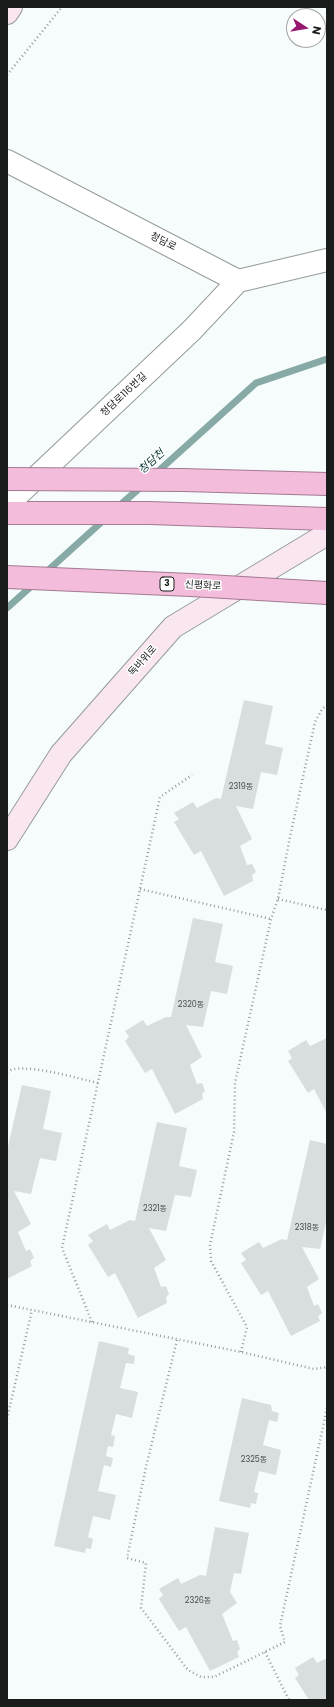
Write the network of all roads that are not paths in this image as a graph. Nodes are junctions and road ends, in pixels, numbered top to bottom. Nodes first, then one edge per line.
1 (11, 7) edge
2 (7, 13) edge
3 (7, 161) edge
4 (327, 260) edge
5 (238, 281) junction
6 (7, 479) edge
7 (327, 484) edge
8 (7, 505) edge
9 (7, 513) edge
10 (327, 519) edge
11 (327, 534) edge
12 (7, 577) edge
13 (327, 593) edge
14 (7, 839) edge

1 - 2 main road
3 - 5 street, 청담로
4 - 5 street
5 - 8 street, 청담로116번길
6 - 7 highway, bridge
9 - 10 highway
11 - 14 main road, 독바위로
12 - 13 highway, 신평화로 / 3, bridge

